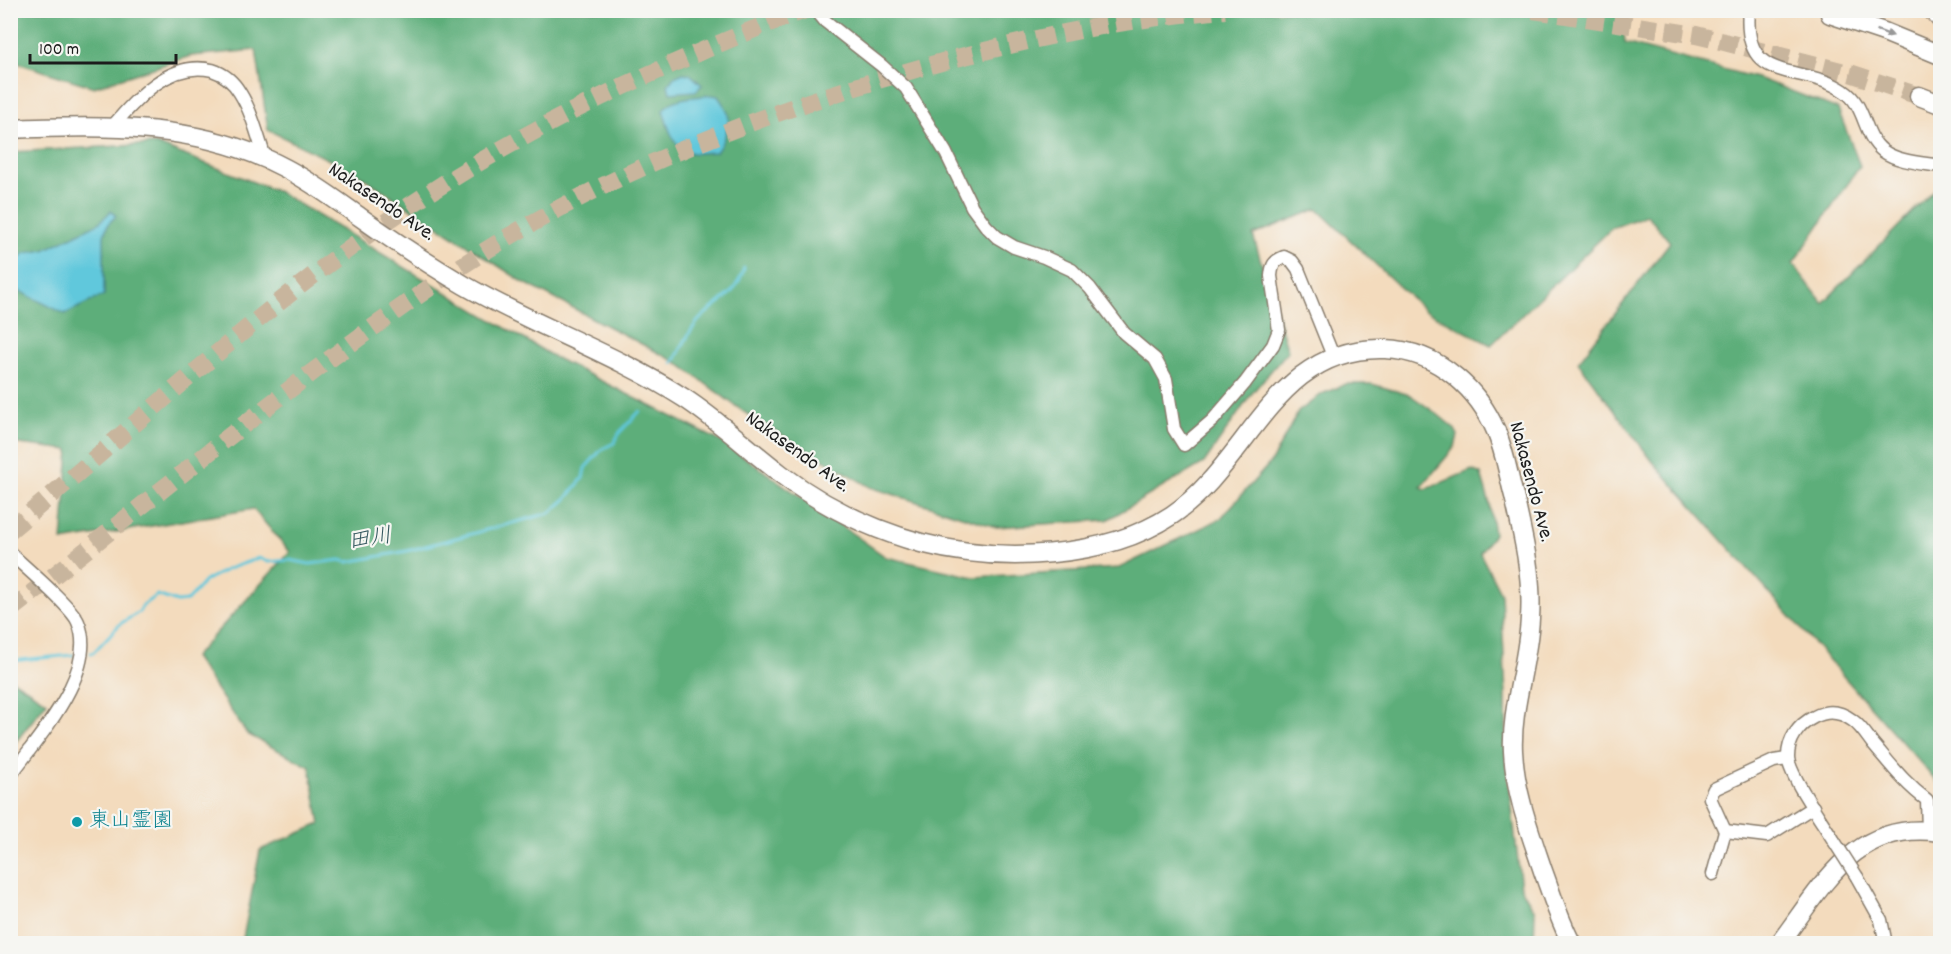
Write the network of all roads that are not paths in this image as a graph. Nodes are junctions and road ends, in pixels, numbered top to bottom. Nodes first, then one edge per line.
1 (816, 10) edge
2 (1749, 10) edge
3 (1928, 10) edge
4 (1830, 14) dead end
5 (1941, 23) edge
6 (1941, 55) edge
7 (1919, 96) tunnel mouth
8 (1941, 104) edge
9 (112, 127) junction
10 (10, 129) edge
11 (265, 158) junction
12 (1941, 166) edge
13 (1333, 356) junction
14 (10, 554) edge
15 (1787, 759) junction
16 (10, 776) edge
17 (1813, 807) junction
18 (1725, 831) junction
19 (1934, 831) edge
20 (1713, 874) dead end
21 (1572, 944) edge
22 (1779, 944) edge
23 (1886, 944) edge

1 - 13 street
2 - 12 street
3 - 5 street
4 -> 6 highway
7 - 8 highway
9 - 10 highway, Nakasendo Ave.
9 - 11 highway, Nakasendo Ave.
9 - 11 street
11 - 13 highway, Nakasendo Ave.
13 - 21 highway, Nakasendo Ave.
14 - 16 street
15 - 17 street
15 - 18 street
15 - 19 street
17 - 18 street
17 - 23 street, bridge
18 - 20 street
19 - 22 highway

